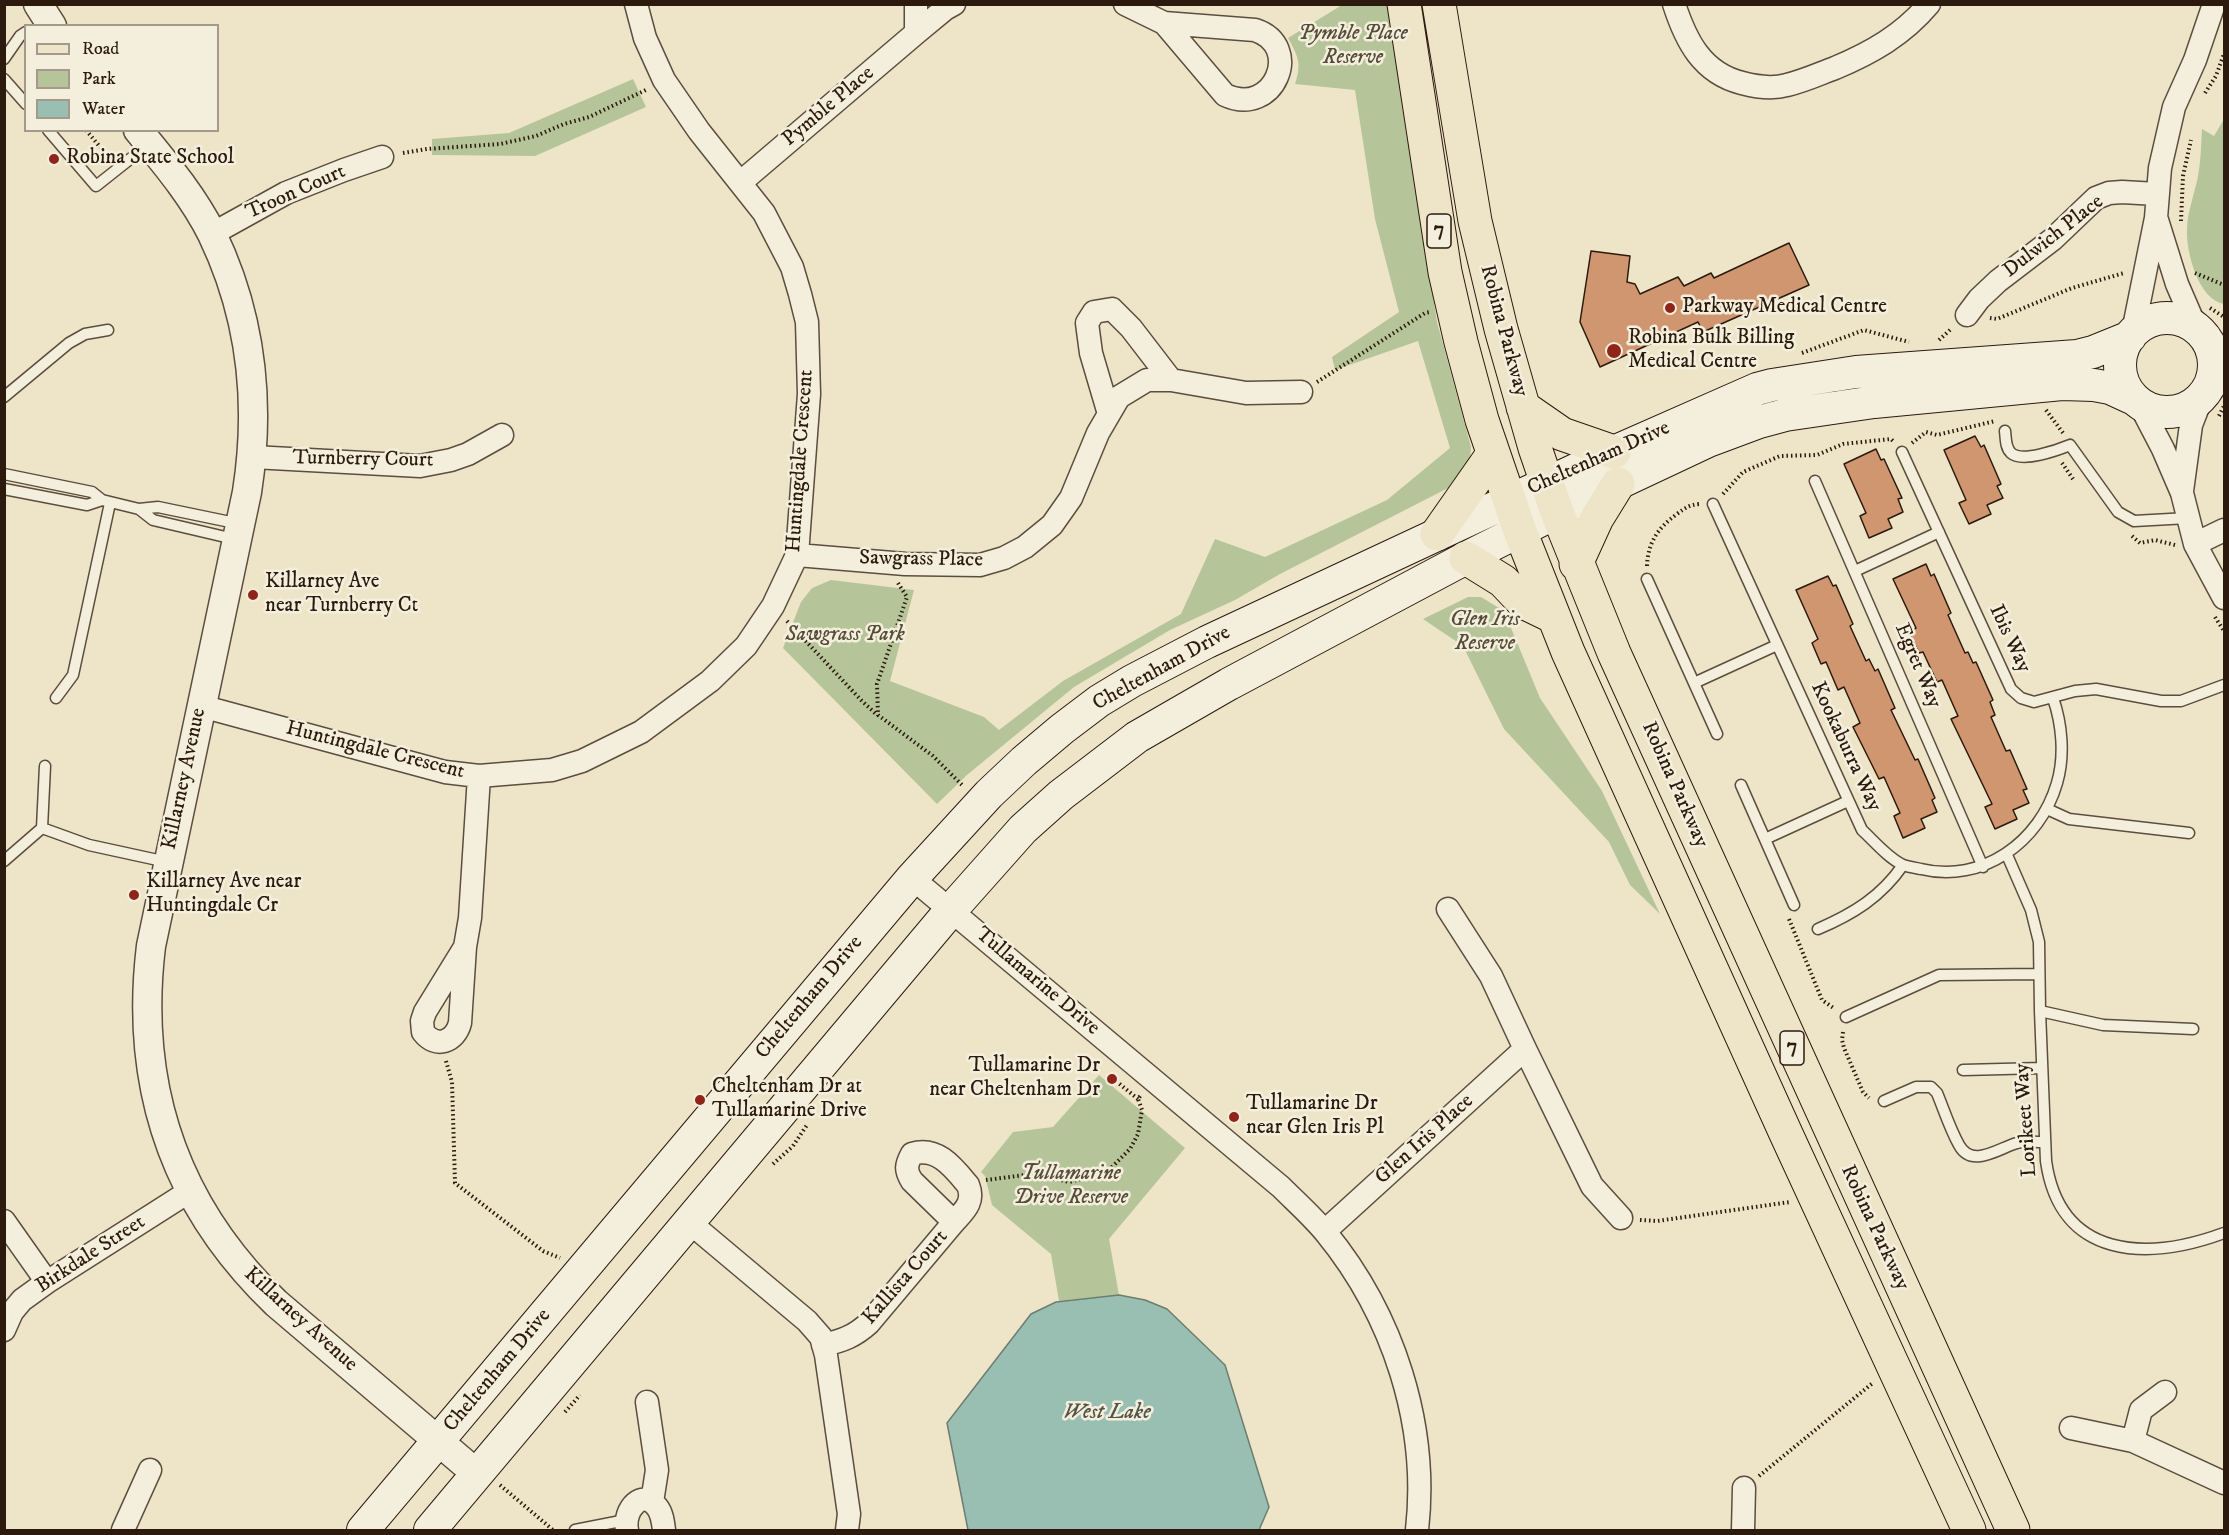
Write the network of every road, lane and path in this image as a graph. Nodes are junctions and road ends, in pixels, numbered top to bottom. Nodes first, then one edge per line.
1 (636, 4) edge
2 (916, 4) edge
3 (954, 4) edge
4 (1125, 4) edge
5 (1404, 4) edge
6 (1439, 4) edge
7 (1674, 4) edge
8 (1929, 4) edge
9 (2214, 4) edge
10 (1164, 23) junction
11 (24, 33) edge
12 (916, 33) junction
13 (2224, 54) edge
14 (5, 56) edge
15 (4, 79) edge
16 (664, 80) junction
17 (2201, 100) dead end
18 (24, 102) edge
19 (50, 132) edge
20 (88, 132) edge
21 (2192, 132) dead end
22 (144, 137) edge
23 (382, 158) joint
24 (118, 169) junction
25 (741, 182) junction
26 (2157, 194) junction
27 (2156, 218) junction
28 (2180, 230) dead end
29 (212, 234) junction
30 (2192, 279) dead end
31 (2224, 285) edge
32 (1425, 313) dead end
33 (1967, 315) dead end
34 (2210, 325) edge
35 (108, 330) dead end
36 (2131, 334) junction
37 (1171, 380) junction
38 (2212, 389) edge
39 (1301, 392) joint
40 (4, 397) edge
41 (2136, 401) junction
42 (2053, 405) dead end
43 (1523, 407) junction
44 (1109, 414) junction
45 (2005, 430) dead end
46 (502, 435) dead end
47 (2070, 445) junction
48 (2056, 451) junction
49 (1614, 452) junction
50 (1902, 452) dead end
51 (1493, 454) junction
52 (253, 457) junction
53 (4, 474) edge
54 (1815, 481) dead end
55 (1618, 484) junction
56 (2078, 485) dead end
57 (4, 489) edge
58 (2182, 492) junction
59 (1552, 497) junction
60 (1509, 499) junction
61 (106, 502) junction
62 (1713, 504) dead end
63 (139, 509) junction
64 (2188, 518) junction
65 (2224, 530) edge
66 (1520, 531) junction
67 (238, 532) junction
68 (1939, 532) junction
69 (1437, 534) junction
70 (2131, 536) dead end
71 (2188, 548) junction
72 (797, 555) junction
73 (1466, 558) junction
74 (1576, 564) junction
75 (1855, 571) junction
76 (896, 579) dead end
77 (1647, 579) dead end
78 (773, 606) junction
79 (2219, 607) edge
80 (1552, 616) junction
81 (2224, 631) edge
82 (1777, 645) junction
83 (1694, 683) junction
84 (2224, 685) edge
85 (56, 698) dead end
86 (2053, 698) junction
87 (201, 706) junction
88 (878, 715) junction
89 (1717, 734) dead end
90 (45, 766) dead end
91 (479, 776) junction
92 (1741, 784) dead end
93 (962, 785) dead end
94 (1848, 801) junction
95 (2047, 809) junction
96 (42, 828) junction
97 (2189, 833) dead end
98 (1765, 839) junction
99 (2007, 855) junction
100 (4, 861) edge
101 (167, 862) junction
102 (1903, 865) junction
103 (1983, 867) junction
104 (912, 878) junction
105 (1794, 905) joint
106 (1448, 909) dead end
107 (951, 910) junction
108 (1818, 929) dead end
109 (465, 947) junction
110 (2039, 974) junction
111 (2040, 1011) junction
112 (1846, 1017) junction
113 (2193, 1029) dead end
114 (441, 1043) junction
115 (1525, 1049) junction
116 (2042, 1068) junction
117 (1963, 1070) dead end
118 (1116, 1081) dead end
119 (1155, 1081) junction
120 (1138, 1099) junction
121 (1884, 1101) joint
122 (2045, 1142) junction
123 (968, 1185) junction
124 (190, 1191) junction
125 (1816, 1198) junction
126 (1621, 1218) joint
127 (4, 1221) edge
128 (689, 1222) junction
129 (954, 1222) junction
130 (1325, 1232) junction
131 (2224, 1233) edge
132 (561, 1259) dead end
133 (47, 1282) junction
134 (4, 1330) edge
135 (824, 1345) junction
136 (1893, 1366) junction
137 (2165, 1392) dead end
138 (646, 1402) dead end
139 (2070, 1428) dead end
140 (440, 1441) junction
141 (2133, 1441) junction
142 (150, 1470) dead end
143 (489, 1479) junction
144 (2224, 1483) edge
145 (1744, 1488) joint
146 (652, 1502) junction
147 (626, 1525) edge
148 (123, 1530) edge
149 (363, 1530) edge
150 (430, 1530) edge
151 (553, 1530) edge
152 (575, 1530) edge
153 (664, 1530) edge
154 (847, 1530) edge
155 (1417, 1530) edge
156 (1743, 1530) edge
157 (1969, 1530) edge
158 (2013, 1530) edge

1 - 16 street, Huntingdale Crescent
2 - 12 street
3 - 12 street, Pymble Place
4 - 10 street
5 - 51 main road, Robina Parkway / 7
6 - 43 main road, Robina Parkway / 7
7 - 8 street
9 - 26 street
10 - 10 street
11 - 14 lane
12 - 25 street, Pymble Place
13 - 17 path
15 - 18 lane
16 - 23 path
16 - 25 street, Huntingdale Crescent
19 - 24 lane
20 - 24 path
21 - 28 path
22 - 24 lane
22 - 29 street, Killarney Avenue
23 - 29 street, Troon Court
25 - 72 street, Huntingdale Crescent
26 - 27 street
26 - 33 street, Dulwich Place
27 - 34 street
27 - 36 street
29 - 52 street, Killarney Avenue
30 - 31 path
32 - 39 path
34 - 36 main road
34 - 38 main road
35 - 40 lane
36 - 41 main road
36 - 49 main road, Cheltenham Drive
37 - 39 street, Sawgrass Place
37 - 44 street, Sawgrass Place
37 - 44 street
38 - 41 main road
38 - 58 street
41 - 55 main road, Cheltenham Drive
41 - 58 street
42 - 47 path
43 - 49 main road
43 - 59 main road, Robina Parkway / 7
44 - 72 street, Sawgrass Place
45 - 48 lane
46 - 52 street, Turnberry Court
47 - 48 lane
47 - 64 lane
48 - 56 path
49 - 59 main road, Cheltenham Drive
50 - 68 lane, Ibis Way
51 - 60 main road, Robina Parkway / 7
51 - 69 main road
52 - 67 street, Killarney Avenue
53 - 61 lane
54 - 75 lane, Egret Way
55 - 59 main road, Cheltenham Drive
55 - 74 main road
57 - 61 lane
58 - 64 street
59 - 60 main road, Cheltenham Drive
59 - 66 main road, Cheltenham Drive
59 - 74 main road, Robina Parkway / 7
60 - 66 main road, Robina Parkway / 7
60 - 69 main road, Cheltenham Drive
61 - 63 lane
61 - 85 lane
62 - 82 lane, Kookaburra Way
63 - 67 lane
63 - 67 lane
64 - 71 street
65 - 71 street
66 - 73 main road, Cheltenham Drive
66 - 80 main road, Robina Parkway / 7
67 - 87 street, Killarney Avenue
68 - 75 lane
68 - 86 lane, Ibis Way
69 - 104 main road, Cheltenham Drive
70 - 71 path
71 - 79 street
72 - 78 street, Huntingdale Crescent
73 - 80 main road
73 - 107 main road, Cheltenham Drive
74 - 158 main road, Robina Parkway / 7
75 - 103 lane, Egret Way
76 - 88 path
77 - 83 lane
78 - 88 path
78 - 91 street, Huntingdale Crescent
79 - 81 path
80 - 125 main road, Robina Parkway / 7
82 - 83 lane
82 - 94 lane, Kookaburra Way
83 - 89 lane
84 - 86 lane, Ibis Way
86 - 95 lane, Kookaburra Way
87 - 91 street, Huntingdale Crescent
87 - 101 street, Killarney Avenue
88 - 93 path
90 - 96 lane
91 - 109 street
92 - 98 lane
94 - 98 lane
94 - 102 lane, Kookaburra Way
95 - 97 lane
95 - 99 lane, Kookaburra Way
96 - 100 lane
96 - 101 lane
98 - 105 lane
99 - 103 lane, Kookaburra Way
99 - 110 lane, Lorikeet Way
101 - 124 street, Killarney Avenue
102 - 103 lane, Kookaburra Way
102 - 108 lane
104 - 107 street, Tullamarine Drive
104 - 140 main road, Cheltenham Drive
105 - 112 path
106 - 115 street
107 - 119 street, Tullamarine Drive
107 - 128 main road, Cheltenham Drive
109 - 114 street
109 - 114 street
110 - 111 lane, Lorikeet Way
110 - 112 lane
111 - 113 lane
111 - 116 lane, Lorikeet Way
112 - 121 path
114 - 132 path
115 - 126 street
115 - 130 street, Glen Iris Place
116 - 117 lane
116 - 122 lane, Lorikeet Way
118 - 120 path
119 - 120 path
119 - 130 street, Tullamarine Drive
120 - 123 path
121 - 122 lane
122 - 131 lane, Lorikeet Way
123 - 129 street, Kallista Court
123 - 129 street, Kallista Court
124 - 133 street, Birkdale Street
124 - 140 street, Killarney Avenue
125 - 126 path
125 - 136 main road, Robina Parkway / 7
127 - 133 street
128 - 135 street
128 - 143 main road, Cheltenham Drive
129 - 135 street, Kallista Court
130 - 155 street, Tullamarine Drive
133 - 134 street, Birkdale Street
135 - 154 street
136 - 145 path
136 - 157 main road, Robina Parkway / 7
137 - 141 street
138 - 146 street
139 - 141 street
140 - 143 street, Killarney Avenue
140 - 149 main road, Cheltenham Drive
141 - 144 street
142 - 148 street
143 - 150 main road, Cheltenham Drive
143 - 151 path
145 - 156 street
146 - 147 street
146 - 153 street
147 - 152 lane

